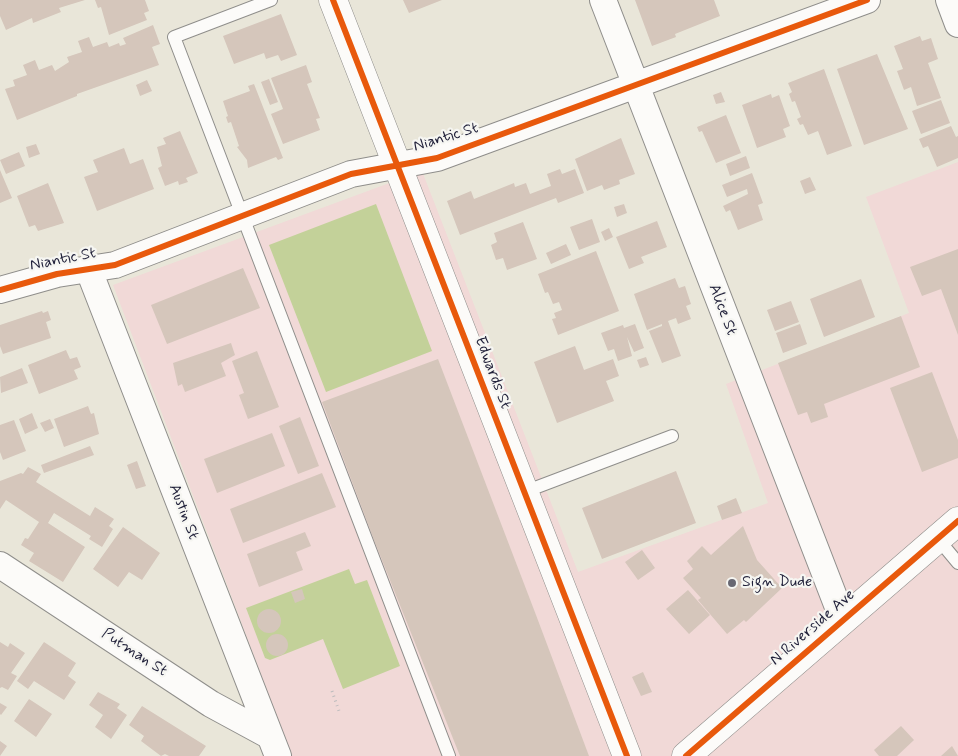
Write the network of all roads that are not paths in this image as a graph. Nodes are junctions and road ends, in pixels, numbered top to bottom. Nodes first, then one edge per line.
1 (271, 0) edge
2 (333, 0) edge
3 (603, 0) edge
4 (867, 0) edge
5 (949, 0) edge
6 (958, 24) edge
7 (635, 85) junction
8 (397, 166) junction
9 (242, 216) junction
10 (88, 268) junction
11 (0, 290) edge
12 (672, 436) dead end
13 (524, 492) junction
14 (958, 521) edge
15 (938, 539) junction
16 (958, 563) edge
17 (0, 565) edge
18 (843, 620) junction
19 (274, 746) edge
20 (449, 756) edge
21 (627, 756) edge
22 (686, 756) edge

1 - 9 lane
2 - 8 street, Edwards St
3 - 7 street, Alice St
4 - 7 street, Niantic St
5 - 6 street
7 - 8 street, Niantic St
7 - 18 street, Alice St
8 - 9 street, Niantic St
8 - 13 street, Edwards St
9 - 10 street, Niantic St
9 - 20 lane
10 - 11 street, Niantic St
10 - 19 street, Austin St
12 - 13 lane
13 - 21 street, Edwards St
14 - 15 street, N Riverside Ave
15 - 16 lane
15 - 18 street, N Riverside Ave
17 - 19 street, Putman St
18 - 22 street, N Riverside Ave

